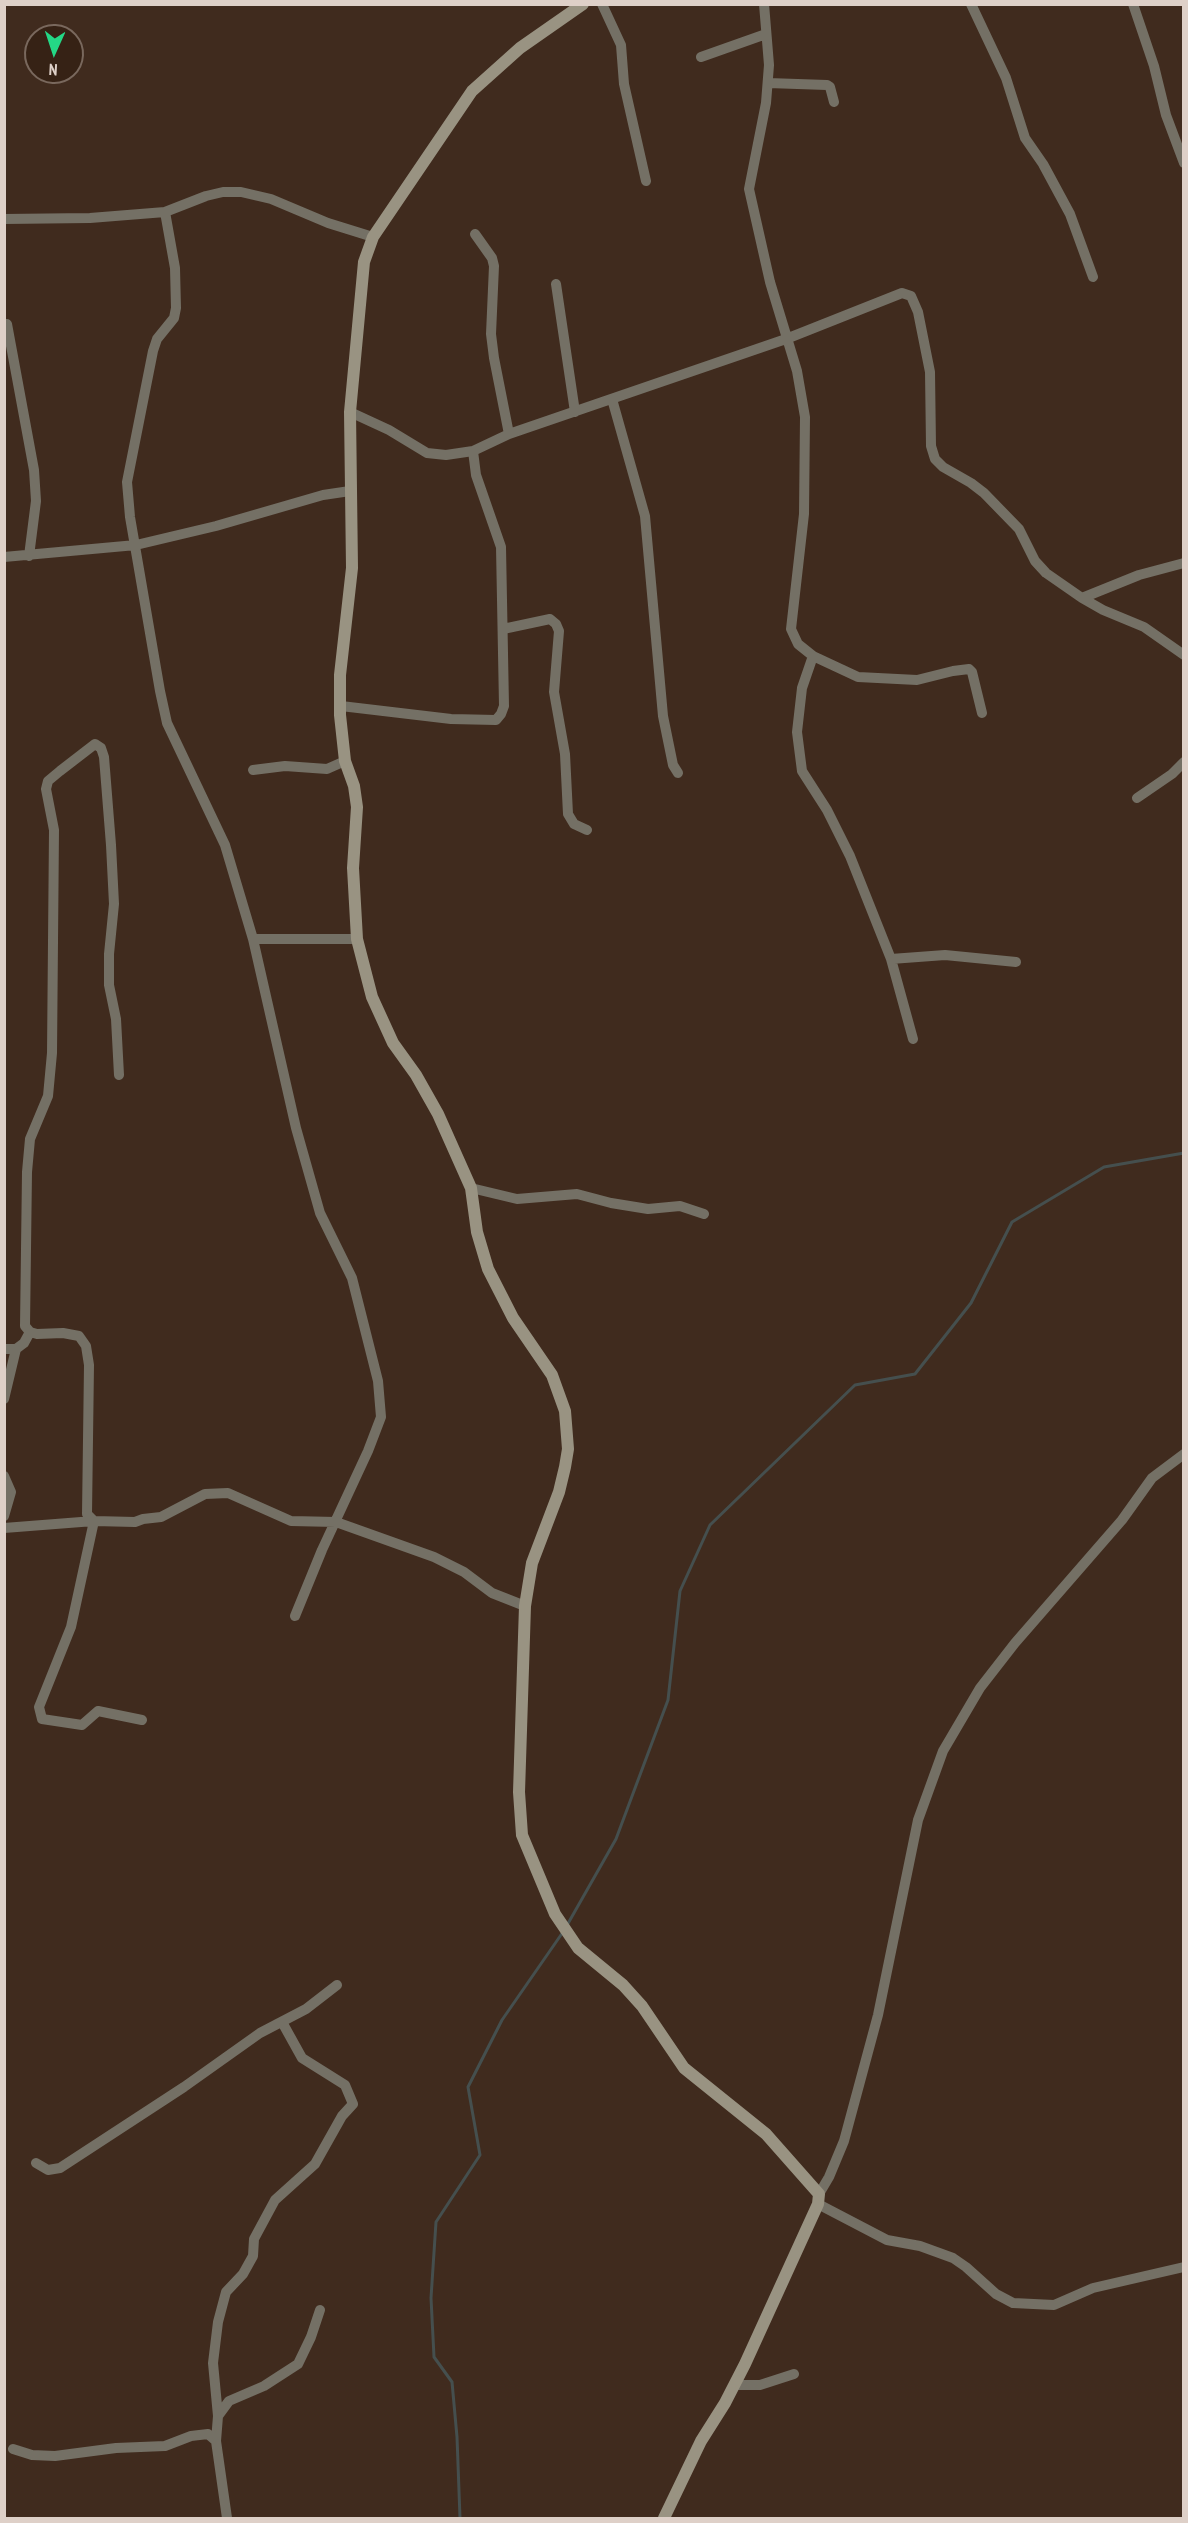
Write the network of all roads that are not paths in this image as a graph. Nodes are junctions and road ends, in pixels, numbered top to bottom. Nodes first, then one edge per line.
1 (582, 4) edge
2 (602, 4) edge
3 (764, 4) edge
4 (971, 4) edge
5 (1133, 4) edge
6 (766, 34) junction
7 (701, 57) dead end
8 (768, 83) junction
9 (834, 102) dead end
10 (1184, 164) edge
11 (646, 181) dead end
12 (165, 213) junction
13 (4, 219) edge
14 (475, 234) dead end
15 (373, 237) junction
16 (1093, 277) dead end
17 (556, 284) dead end
18 (7, 324) dead end
19 (786, 339) junction
20 (612, 399) junction
21 (350, 412) junction
22 (575, 412) junction
23 (509, 434) junction
24 (473, 451) junction
25 (350, 491) junction
26 (136, 545) junction
27 (29, 556) junction
28 (4, 557) edge
29 (1184, 563) edge
30 (1082, 598) junction
31 (503, 629) junction
32 (1184, 655) edge
33 (813, 656) junction
34 (341, 706) junction
35 (982, 713) dead end
36 (345, 761) junction
37 (1184, 762) edge
38 (253, 770) dead end
39 (678, 773) dead end
40 (1137, 798) dead end
41 (587, 830) dead end
42 (253, 939) junction
43 (357, 939) junction
44 (891, 959) junction
45 (1016, 962) dead end
46 (913, 1039) dead end
47 (118, 1075) dead end
48 (471, 1188) junction
49 (704, 1214) dead end
50 (30, 1332) junction
51 (10, 1349) edge
52 (4, 1399) edge
53 (1184, 1454) edge
54 (4, 1476) edge
55 (4, 1516) edge
56 (94, 1521) junction
57 (336, 1522) junction
58 (4, 1528) edge
59 (525, 1606) junction
60 (295, 1616) dead end
61 (142, 1720) dead end
62 (337, 1985) dead end
63 (282, 2022) junction
64 (36, 2163) dead end
65 (818, 2199) junction
66 (1184, 2267) edge
67 (320, 2310) dead end
68 (794, 2374) dead end
69 (735, 2385) junction
70 (218, 2416) junction
71 (216, 2441) junction
72 (13, 2449) dead end
73 (227, 2518) edge
74 (664, 2518) edge

1 - 15 street
2 - 11 street
3 - 6 street
4 - 16 street
5 - 10 street
6 - 7 street
6 - 8 street
8 - 9 street
8 - 19 street
12 - 13 street
12 - 15 street
12 - 26 street
14 - 23 street
15 - 21 street
17 - 22 street
18 - 27 street
19 - 20 street
19 - 30 street
19 - 33 street
20 - 22 street
20 - 39 street
21 - 24 street
21 - 25 street
22 - 23 street
23 - 24 street
24 - 31 street
25 - 26 street
25 - 34 street
26 - 27 street
26 - 42 street
27 - 28 street
29 - 30 street
30 - 32 street
31 - 34 street
31 - 41 street
33 - 35 street
33 - 44 street
34 - 36 street
36 - 38 street
36 - 43 street
37 - 40 street
42 - 43 street
42 - 57 street
43 - 48 street
44 - 45 street
44 - 46 street
47 - 50 street
48 - 49 street
48 - 59 street
50 - 51 street
50 - 56 street
51 - 52 street
53 - 65 street
54 - 55 street
56 - 57 street
56 - 58 street
56 - 61 street
57 - 59 street
57 - 60 street
59 - 65 street
62 - 63 street
63 - 64 street
63 - 70 street
65 - 66 street
65 - 69 street
67 - 70 street
68 - 69 street
69 - 74 street
70 - 71 street
71 - 72 street
71 - 73 street

